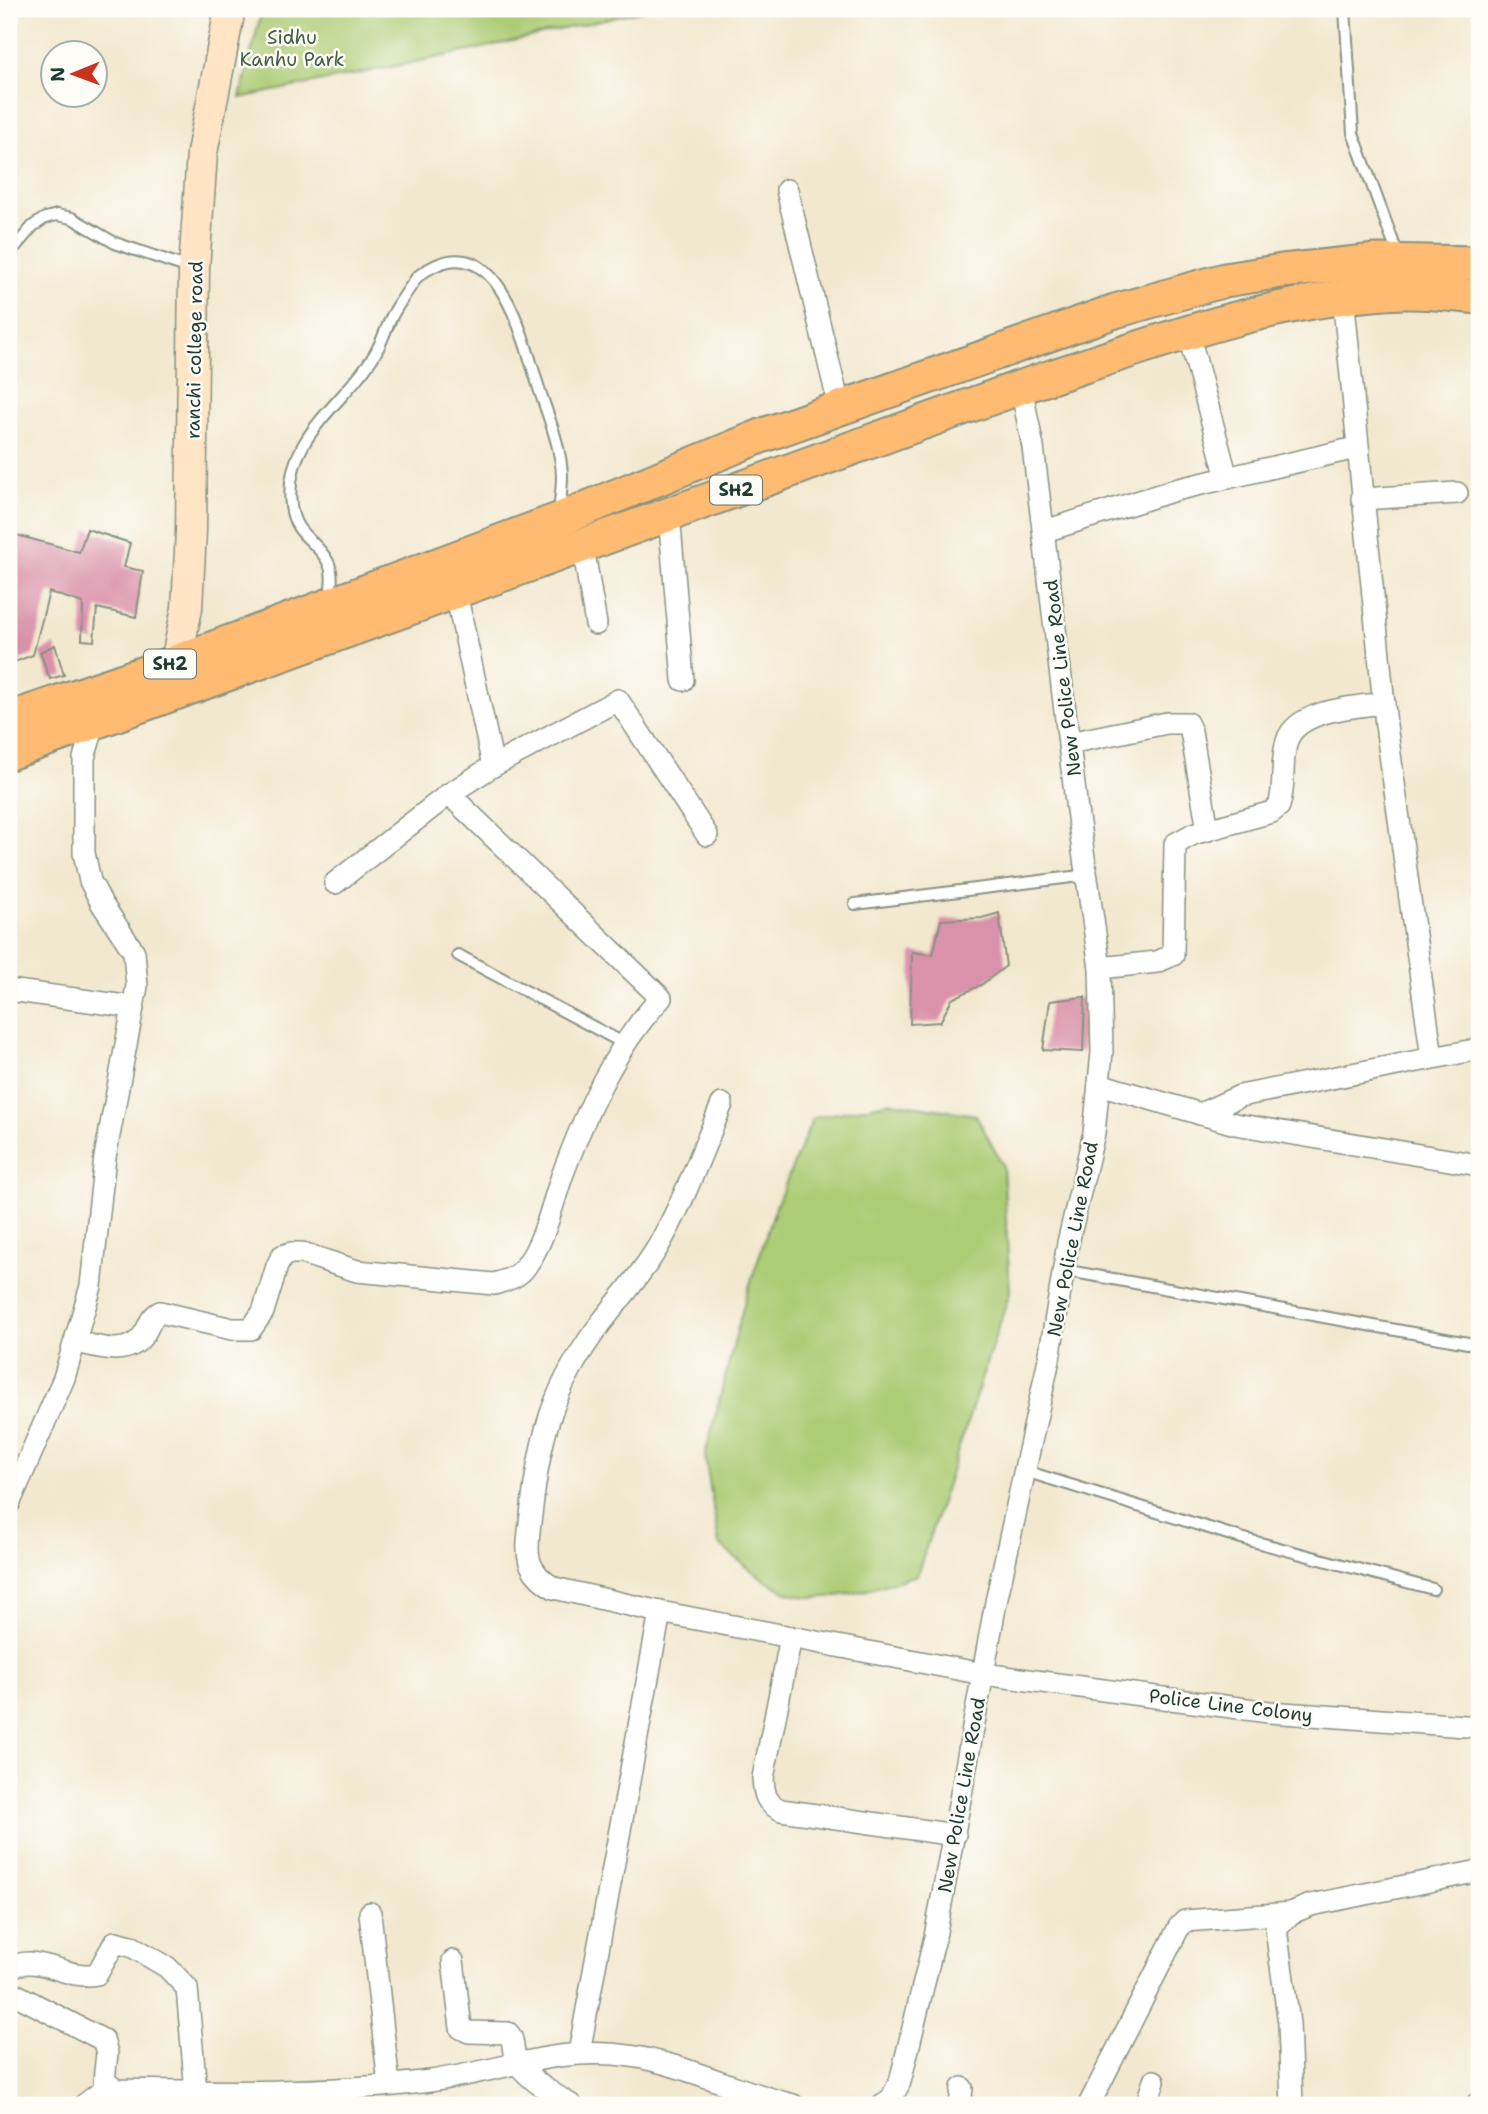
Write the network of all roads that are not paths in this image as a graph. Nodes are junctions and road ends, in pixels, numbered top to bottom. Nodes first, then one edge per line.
1 (230, 9) edge
2 (1345, 9) edge
3 (787, 190) dead end
4 (9, 254) edge
5 (1400, 261) junction
6 (1479, 263) edge
7 (194, 270) junction
8 (1343, 296) junction
9 (1479, 297) edge
10 (1188, 332) junction
11 (1021, 387) junction
12 (840, 409) junction
13 (1356, 448) junction
14 (1227, 478) junction
15 (1457, 493) dead end
16 (1362, 499) junction
17 (669, 514) junction
18 (558, 520) junction
19 (1045, 531) junction
20 (583, 547) junction
21 (452, 576) junction
22 (330, 605) junction
23 (596, 624) dead end
24 (179, 677) junction
25 (683, 680) dead end
26 (1384, 703) junction
27 (9, 719) edge
28 (94, 725) junction
29 (1069, 743) junction
30 (9, 753) edge
31 (493, 766) junction
32 (449, 793) junction
33 (1208, 830) junction
34 (707, 835) dead end
35 (1087, 875) junction
36 (335, 883) dead end
37 (855, 904) dead end
38 (458, 955) dead end
39 (1101, 968) junction
40 (9, 990) edge
41 (133, 1007) junction
42 (625, 1044) junction
43 (1479, 1049) edge
44 (1433, 1058) junction
45 (1099, 1084) junction
46 (722, 1104) dead end
47 (1200, 1114) junction
48 (1479, 1164) edge
49 (1063, 1270) junction
50 (77, 1342) junction
51 (1468, 1343) dead end
52 (1025, 1471) junction
53 (9, 1504) edge
54 (1433, 1589) dead end
55 (660, 1612) junction
56 (791, 1637) junction
57 (983, 1674) junction
58 (1479, 1727) edge
59 (955, 1835) junction
60 (1479, 1871) edge
61 (370, 1913) dead end
62 (1291, 1913) junction
63 (453, 1961) dead end
64 (9, 1968) edge
65 (9, 1991) edge
66 (579, 2053) junction
67 (516, 2062) junction
68 (1154, 2081) dead end
69 (389, 2085) junction
70 (108, 2087) junction
71 (196, 2092) junction
72 (84, 2105) edge
73 (571, 2105) edge
74 (793, 2105) edge
75 (882, 2105) edge
76 (1090, 2105) edge
77 (1146, 2105) edge
78 (1292, 2105) edge

1 - 7 street, ranchi college road
2 - 5 lane
3 - 12 street
4 - 7 lane
5 - 6 main road, SH2
5 - 12 main road, SH2
7 - 24 street, ranchi college road
8 - 9 main road, SH2
8 - 10 main road, SH2
8 - 13 street
10 - 11 main road, SH2
10 - 14 street
11 - 17 main road, SH2
11 - 19 street, New Police Line Road
12 - 18 main road, SH2
13 - 14 street
13 - 16 street
14 - 19 street
15 - 16 street
16 - 26 street
17 - 20 main road, SH2
17 - 25 street
18 - 21 main road, SH2
18 - 22 lane
19 - 29 street, New Police Line Road
20 - 21 main road, SH2
20 - 23 street
21 - 22 main road, SH2
21 - 24 main road, SH2
21 - 31 street
22 - 24 main road, SH2
24 - 27 main road, SH2
24 - 28 main road, SH2
26 - 33 street
26 - 44 street
28 - 30 main road, SH2
28 - 41 street
29 - 33 street
29 - 35 street, New Police Line Road
31 - 32 street
31 - 34 street
32 - 36 street
32 - 42 street
33 - 39 street
35 - 37 lane
35 - 39 street, New Police Line Road
38 - 42 lane
39 - 45 street, New Police Line Road
40 - 41 street
41 - 50 street
42 - 50 street
43 - 44 street
44 - 47 street
45 - 47 street
45 - 49 street, New Police Line Road
46 - 55 street, Police Line Colony
47 - 48 street
49 - 51 lane
49 - 52 street, New Police Line Road
50 - 53 street
52 - 54 lane
52 - 57 street, New Police Line Road
55 - 56 street, Police Line Colony
55 - 66 street
56 - 57 street, Police Line Colony
56 - 59 street
57 - 58 street, Police Line Colony
57 - 59 street, New Police Line Road
59 - 75 street, New Police Line Road
60 - 62 street
61 - 69 street
62 - 76 street
62 - 78 street
63 - 67 street
64 - 71 street
65 - 70 street
66 - 67 street
66 - 74 street
67 - 69 street
67 - 73 street
68 - 77 street
69 - 71 street
70 - 71 street
70 - 72 street

